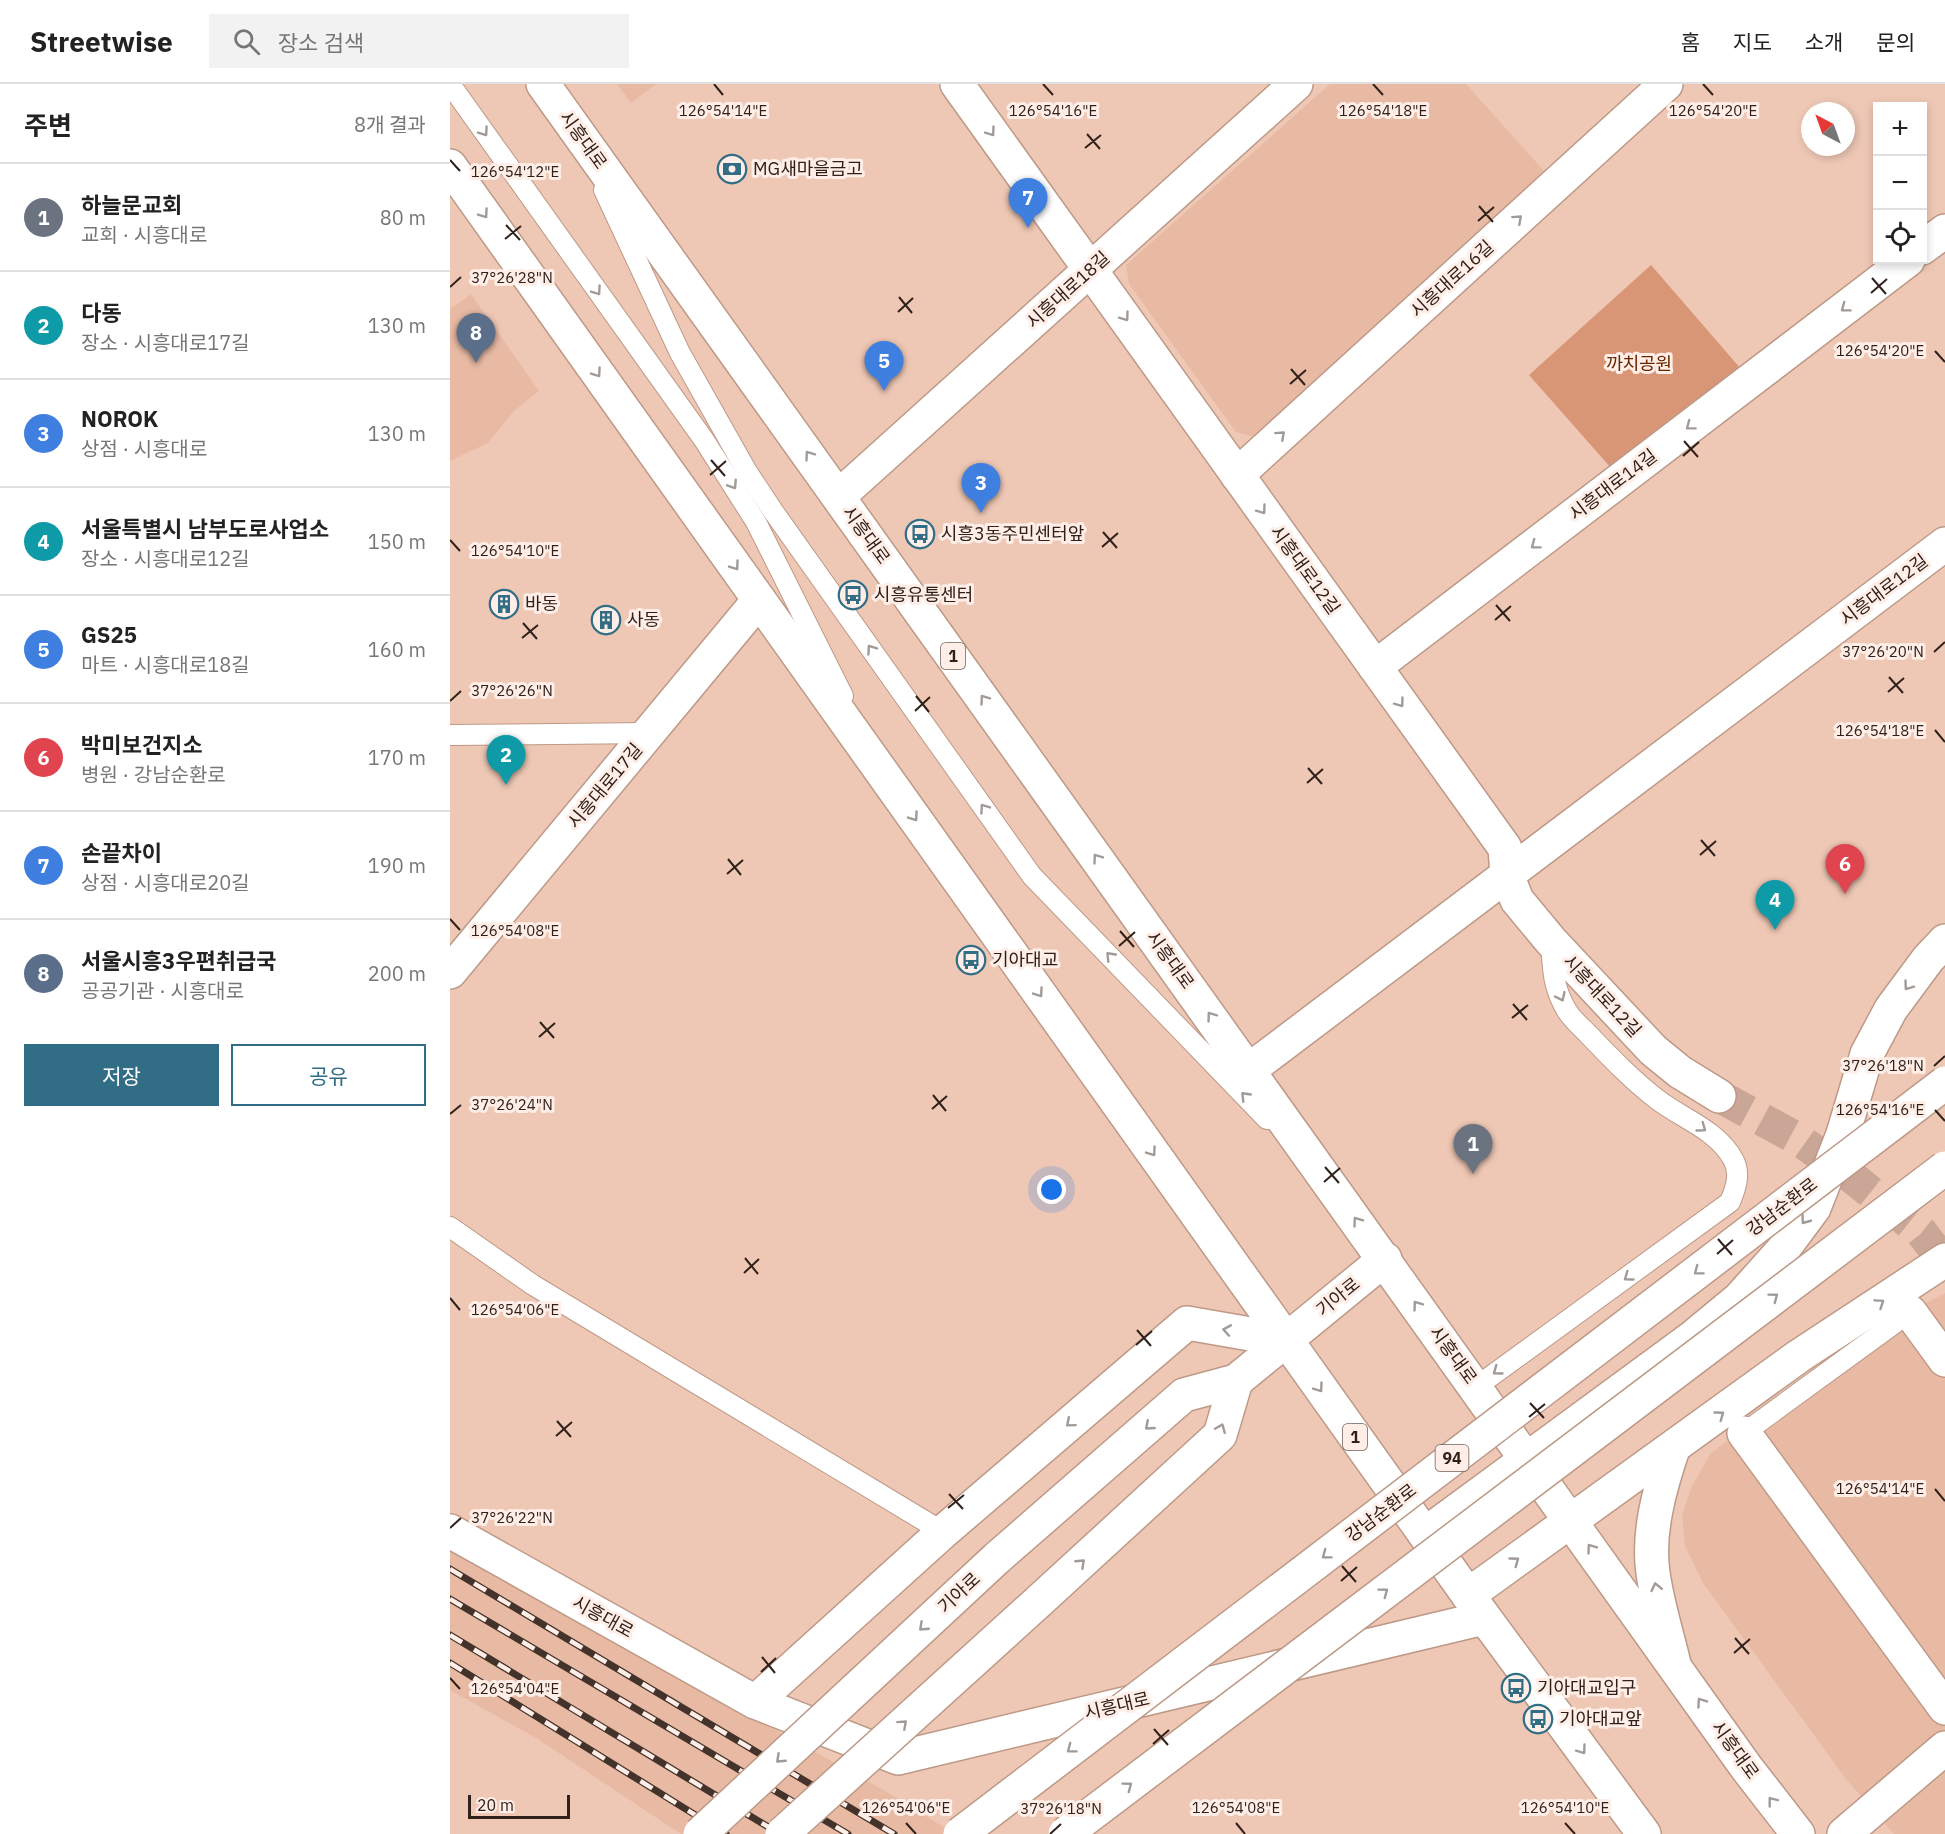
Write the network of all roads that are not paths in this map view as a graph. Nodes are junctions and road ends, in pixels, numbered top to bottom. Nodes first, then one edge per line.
1 (450, 84) edge
2 (543, 84) edge
3 (957, 84) edge
4 (1296, 84) edge
5 (1666, 84) edge
6 (576, 130) junction
7 (450, 166) edge
8 (1945, 231) edge
9 (1927, 245) edge
10 (1903, 264) edge
11 (1090, 270) junction
12 (1237, 475) junction
13 (839, 496) junction
14 (1945, 544) edge
15 (759, 600) junction
16 (1375, 668) junction
17 (649, 733) junction
18 (450, 735) edge
19 (880, 770) junction
20 (1507, 874) junction
21 (1945, 940) edge
22 (1551, 941) junction
23 (450, 972) edge
24 (1249, 1070) junction
25 (1945, 1083) edge
26 (1719, 1096) tunnel mouth
27 (1945, 1168) edge
28 (1330, 1184) junction
29 (450, 1227) edge
30 (1385, 1259) junction
31 (1945, 1260) edge
32 (1910, 1312) joint
33 (1285, 1340) junction
34 (1945, 1360) edge
35 (1236, 1381) junction
36 (1476, 1387) junction
37 (1744, 1433) joint
38 (1672, 1449) junction
39 (1528, 1460) junction
40 (1572, 1521) junction
41 (450, 1531) edge
42 (943, 1532) junction
43 (1425, 1534) junction
44 (1476, 1607) junction
45 (1674, 1664) junction
46 (755, 1702) junction
47 (1945, 1708) edge
48 (1945, 1748) edge
49 (700, 1834) edge
50 (782, 1834) edge
51 (960, 1834) edge
52 (1065, 1834) edge
53 (1644, 1834) edge
54 (1798, 1834) edge
55 (1844, 1834) edge

1 -> 19 lane
2 - 6 main road, 시흥대로 / 1
3 -> 11 main road, 시흥대로12길
4 - 11 main road, 시흥대로18길
12 -> 5 main road, 시흥대로16길
13 -> 6 main road, 시흥대로 / 1
28 -> 6 lane
7 -> 15 main road, 1
8 - 9 main road
10 -> 16 main road, 시흥대로14길
11 -> 12 main road, 시흥대로12길
11 - 13 main road, 시흥대로18길
12 -> 16 main road, 시흥대로12길
24 -> 13 main road, 시흥대로 / 1
14 - 20 main road, 시흥대로12길
15 - 17 main road, 시흥대로17길
15 - 19 main road, 1
16 -> 20 main road, 시흥대로12길
17 - 18 lane
17 - 23 main road, 시흥대로17길
19 -> 33 main road, 1
20 - 22 main road, 시흥대로12길
20 - 24 main road, 시흥대로12길
21 -> 39 main road
22 - 26 main road, 시흥대로12길
22 -> 36 lane
24 - 28 main road, 시흥대로 / 1
25 -> 51 main road, 강남순환로 / 94, bridge
52 -> 27 main road, bridge
30 -> 28 main road, 시흥대로 / 1
29 - 42 lane
30 - 33 main road, 기아로
36 -> 30 main road, 시흥대로 / 1
38 -> 31 main road
32 - 34 main road
32 - 37 lane
33 - 35 main road, 기아로
33 -> 42 main road
33 -> 43 main road, 1
35 -> 49 main road, 기아로, bridge
50 -> 35 main road, bridge
36 - 39 main road, 시흥대로 / 1
37 - 47 main road
38 - 40 main road
45 -> 38 main road
39 - 40 main road, 시흥대로 / 1
39 - 43 main road
44 -> 40 main road
45 -> 40 main road, 시흥대로 / 1
41 - 46 main road, 시흥대로
42 - 46 main road
43 - 44 main road, 1
44 - 46 main road, 시흥대로
44 -> 53 main road, 1
54 -> 45 main road, 시흥대로 / 1
48 - 55 main road

